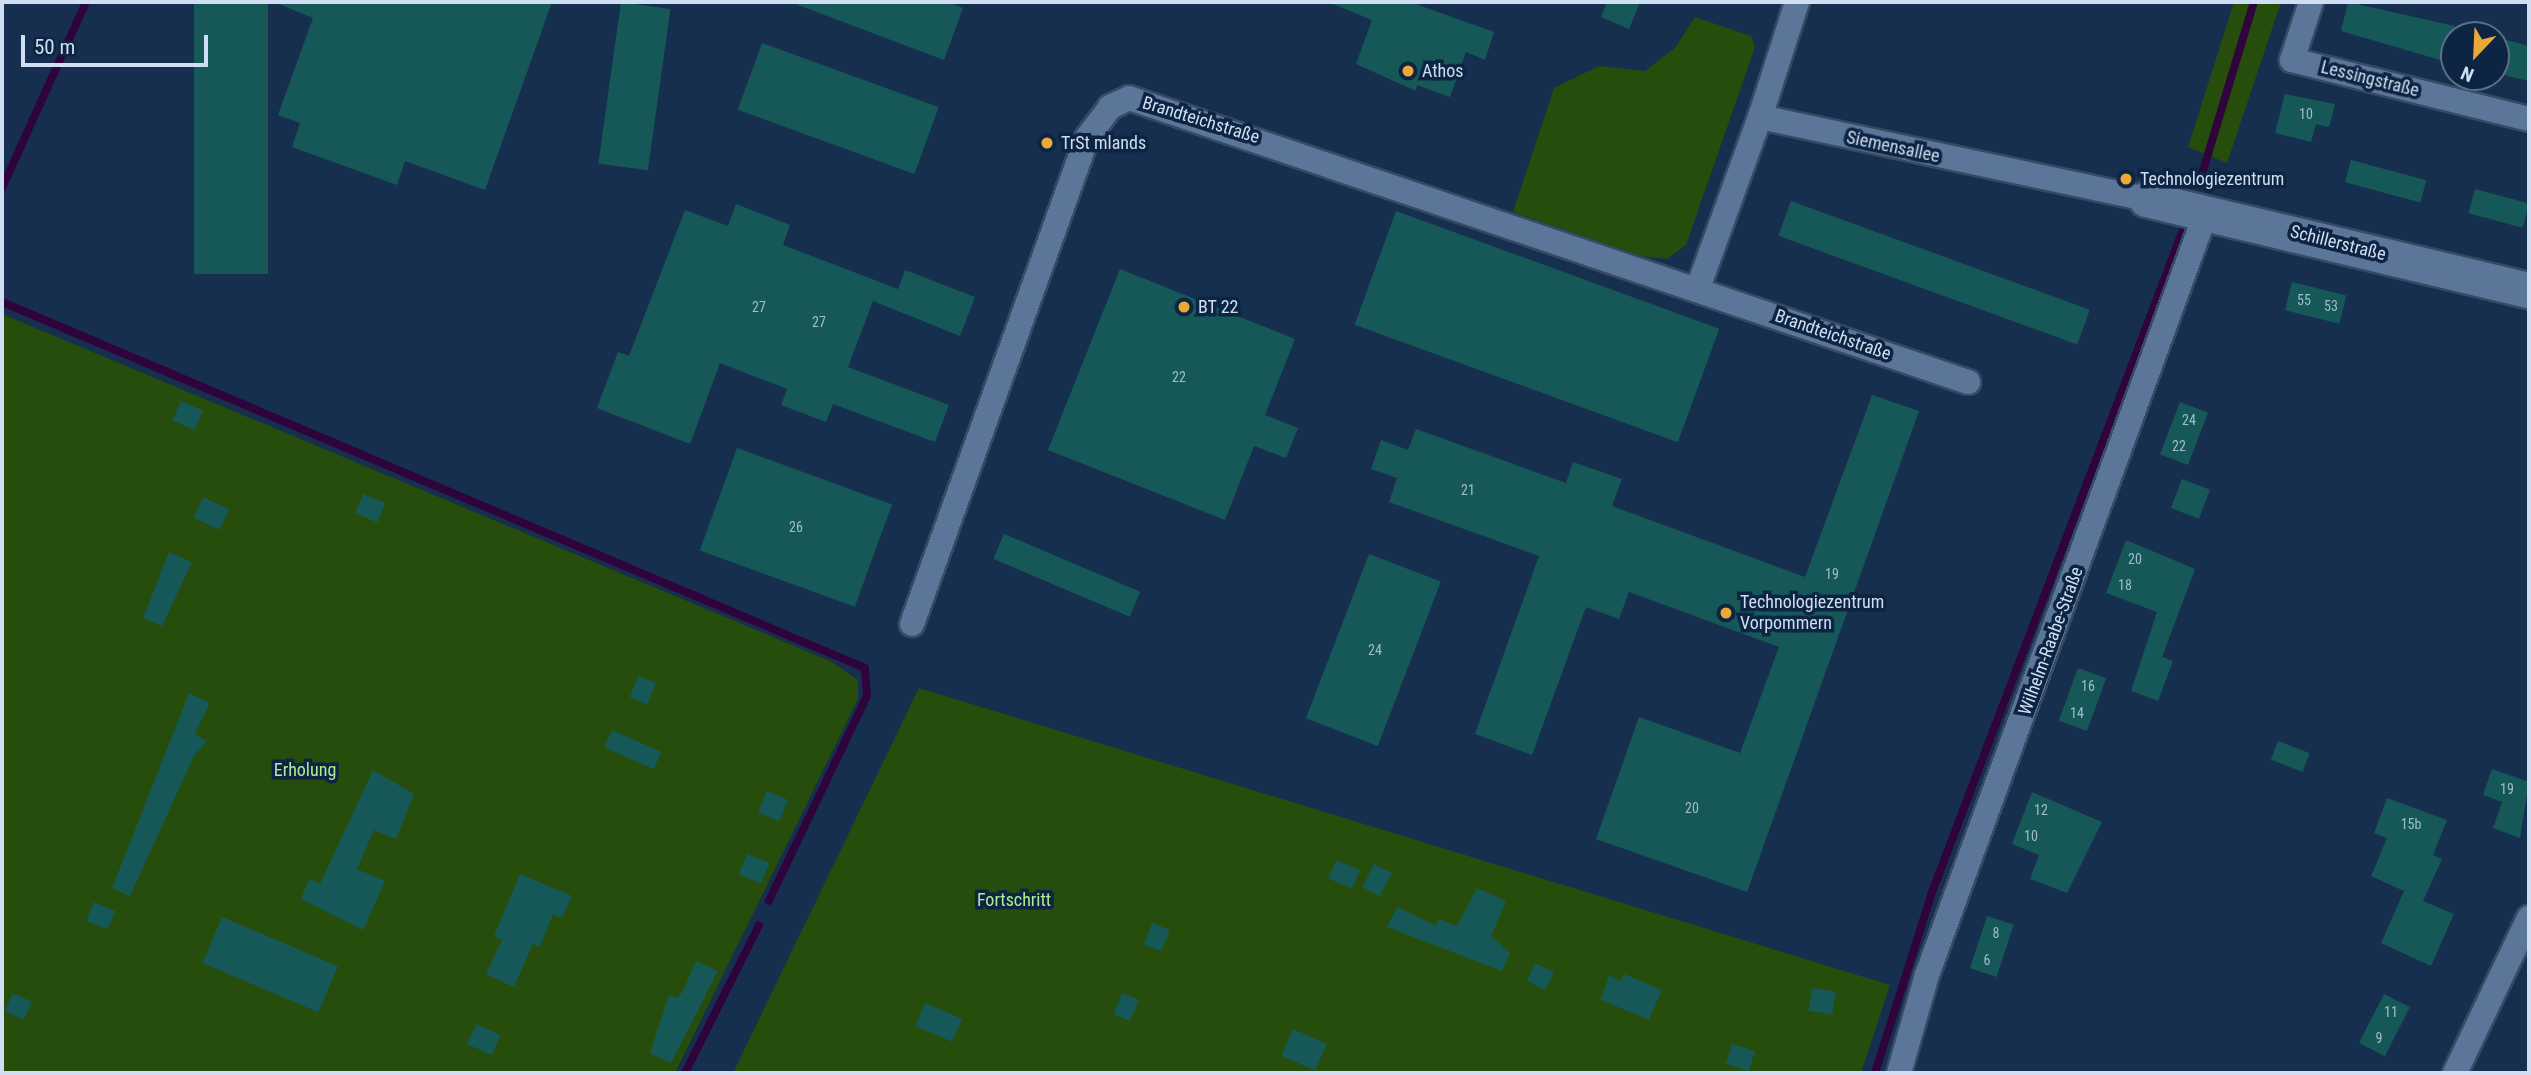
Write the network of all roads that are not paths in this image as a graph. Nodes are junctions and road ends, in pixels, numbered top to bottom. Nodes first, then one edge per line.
1 (1797, 2) edge
2 (2311, 2) edge
3 (1760, 117) junction
4 (2529, 119) edge
5 (2146, 199) joint
6 (2207, 210) junction
7 (1698, 288) junction
8 (2529, 290) edge
9 (1969, 382) dead end
10 (912, 624) dead end
11 (2529, 918) edge
12 (1899, 1073) edge
13 (2455, 1073) edge

1 - 3 street
2 - 4 street, Lessingstraße
3 - 5 street, Siemensallee
3 - 7 street
5 - 6 street, Schillerstraße
6 - 8 street, Schillerstraße
6 - 12 street, Wilhelm-Raabe-Straße
7 - 9 street, Brandteichstraße
7 - 10 street, Brandteichstraße
11 - 13 street

